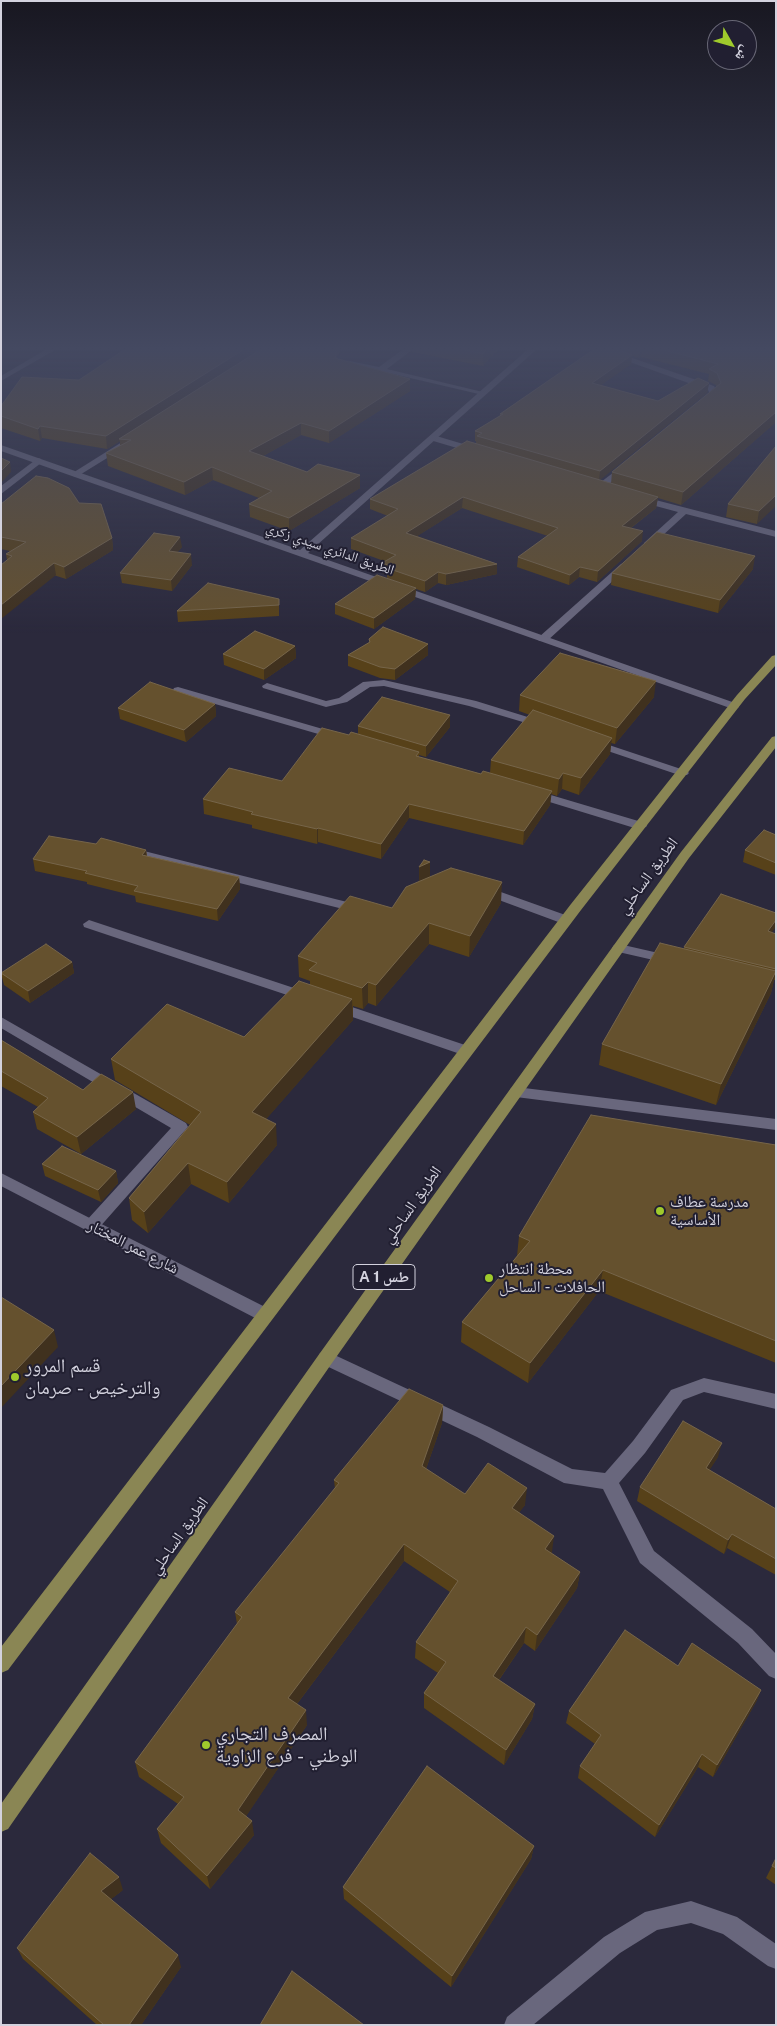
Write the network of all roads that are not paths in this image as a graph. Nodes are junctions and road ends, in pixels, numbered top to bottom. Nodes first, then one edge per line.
1 (122, 445) edge
2 (426, 445) edge
3 (456, 445) edge
4 (1, 448) edge
5 (488, 454) edge
6 (38, 461) junction
7 (630, 463) edge
8 (75, 474) junction
9 (600, 487) edge
10 (1, 491) edge
11 (628, 495) edge
12 (684, 511) junction
13 (776, 534) edge
14 (301, 554) junction
15 (544, 639) junction
16 (776, 658) edge
17 (267, 686) dead end
18 (178, 690) edge
19 (734, 706) junction
20 (552, 728) edge
21 (580, 738) edge
22 (776, 739) edge
23 (348, 740) edge
24 (683, 774) junction
25 (518, 790) edge
26 (641, 826) junction
27 (117, 848) edge
28 (474, 886) edge
29 (375, 910) edge
30 (566, 920) junction
31 (89, 924) dead end
32 (619, 948) junction
33 (684, 964) edge
34 (1, 1022) edge
35 (466, 1051) junction
36 (516, 1092) junction
37 (776, 1124) edge
38 (1, 1179) edge
39 (92, 1225) junction
40 (265, 1314) junction
41 (326, 1358) junction
42 (776, 1402) edge
43 (608, 1482) junction
44 (1, 1663) edge
45 (776, 1669) edge
46 (1, 1822) edge
47 (776, 1958) edge
48 (515, 2025) edge

1 - 8 street
2 - 14 street
3 - 5 street
4 - 6 street, الطريق الدائري سيدي زكري
6 - 8 street, الطريق الدائري سيدي زكري
6 - 10 street
7 - 9 street
8 - 14 street, الطريق الدائري سيدي زكري
11 - 12 street
12 - 13 street
12 - 15 street
14 - 15 street, الطريق الدائري سيدي زكري
15 - 19 street, الطريق الدائري سيدي زكري
16 - 19 highway
17 - 20 street
18 - 23 street
19 - 24 highway
21 - 24 street
22 - 32 highway, الطريق الساحلي / A 1 طس
24 - 26 highway
25 - 26 street
26 - 30 highway
27 - 29 street
28 - 30 street
30 - 35 highway
31 - 35 street
32 - 33 street
32 - 36 highway, الطريق الساحلي / A 1 طس
34 - 39 street
35 - 40 highway
36 - 37 street
36 - 41 highway, الطريق الساحلي / A 1 طس
38 - 39 street, شارع عمر المختار
39 - 40 street, شارع عمر المختار
40 - 44 highway
41 - 43 street
41 - 46 highway, الطريق الساحلي / A 1 طس
42 - 43 street
43 - 45 street
47 - 48 street

